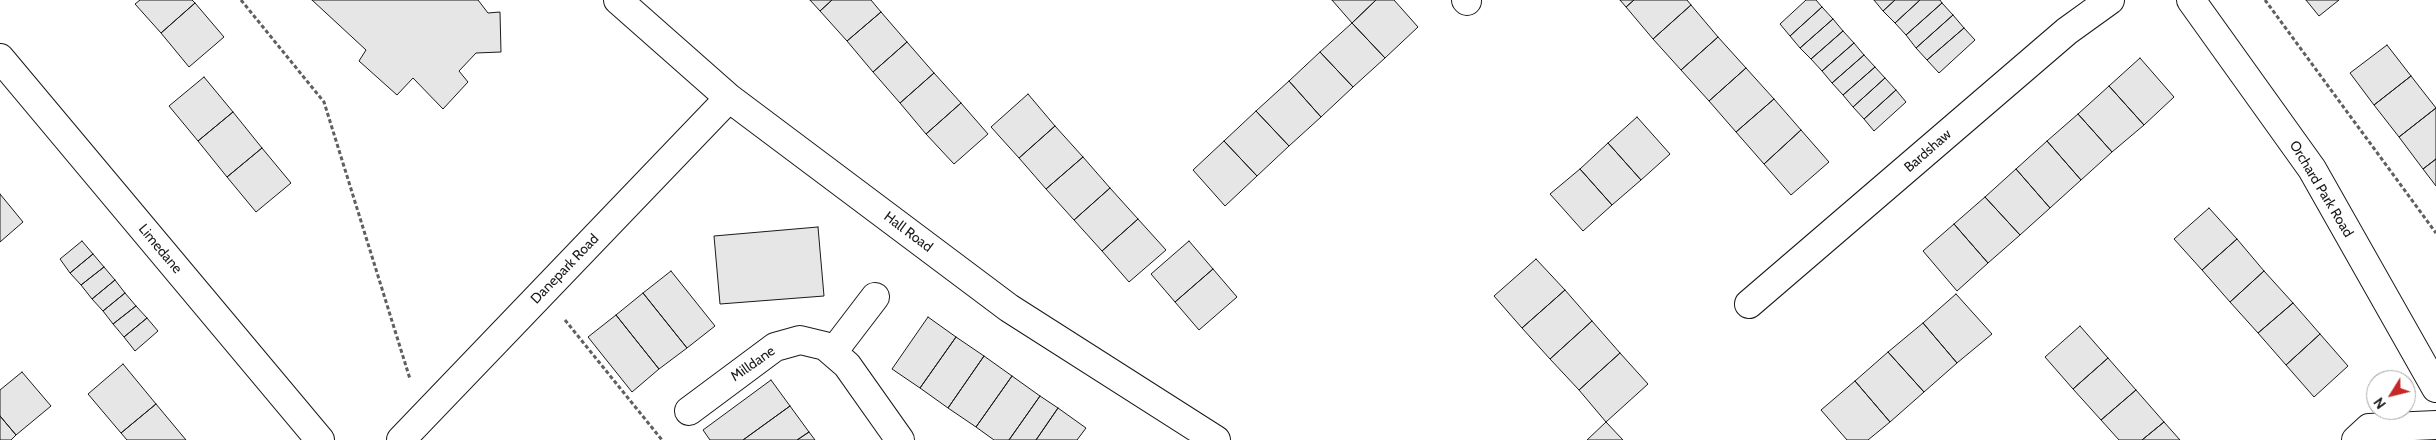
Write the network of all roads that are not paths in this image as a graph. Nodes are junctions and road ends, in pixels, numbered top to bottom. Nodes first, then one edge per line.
1 (618, 0) edge
2 (2110, 0) edge
3 (2190, 0) edge
4 (0, 58) edge
5 (729, 98) junction
6 (875, 297) dead end
7 (1749, 304) dead end
8 (833, 352) junction
9 (2436, 388) edge
10 (688, 411) dead end
11 (2436, 425) edge
12 (320, 440) edge
13 (401, 440) edge
14 (900, 440) edge
15 (1216, 440) edge
16 (2356, 440) edge

1 - 5 street, Hall Road
2 - 7 street, Bardshaw
3 - 9 street, Orchard Park Road
4 - 12 street, Limedane
5 - 13 street, Danepark Road
5 - 15 street, Hall Road
6 - 8 street
8 - 10 street, Milldane
8 - 14 street, Milldane
11 - 16 street

